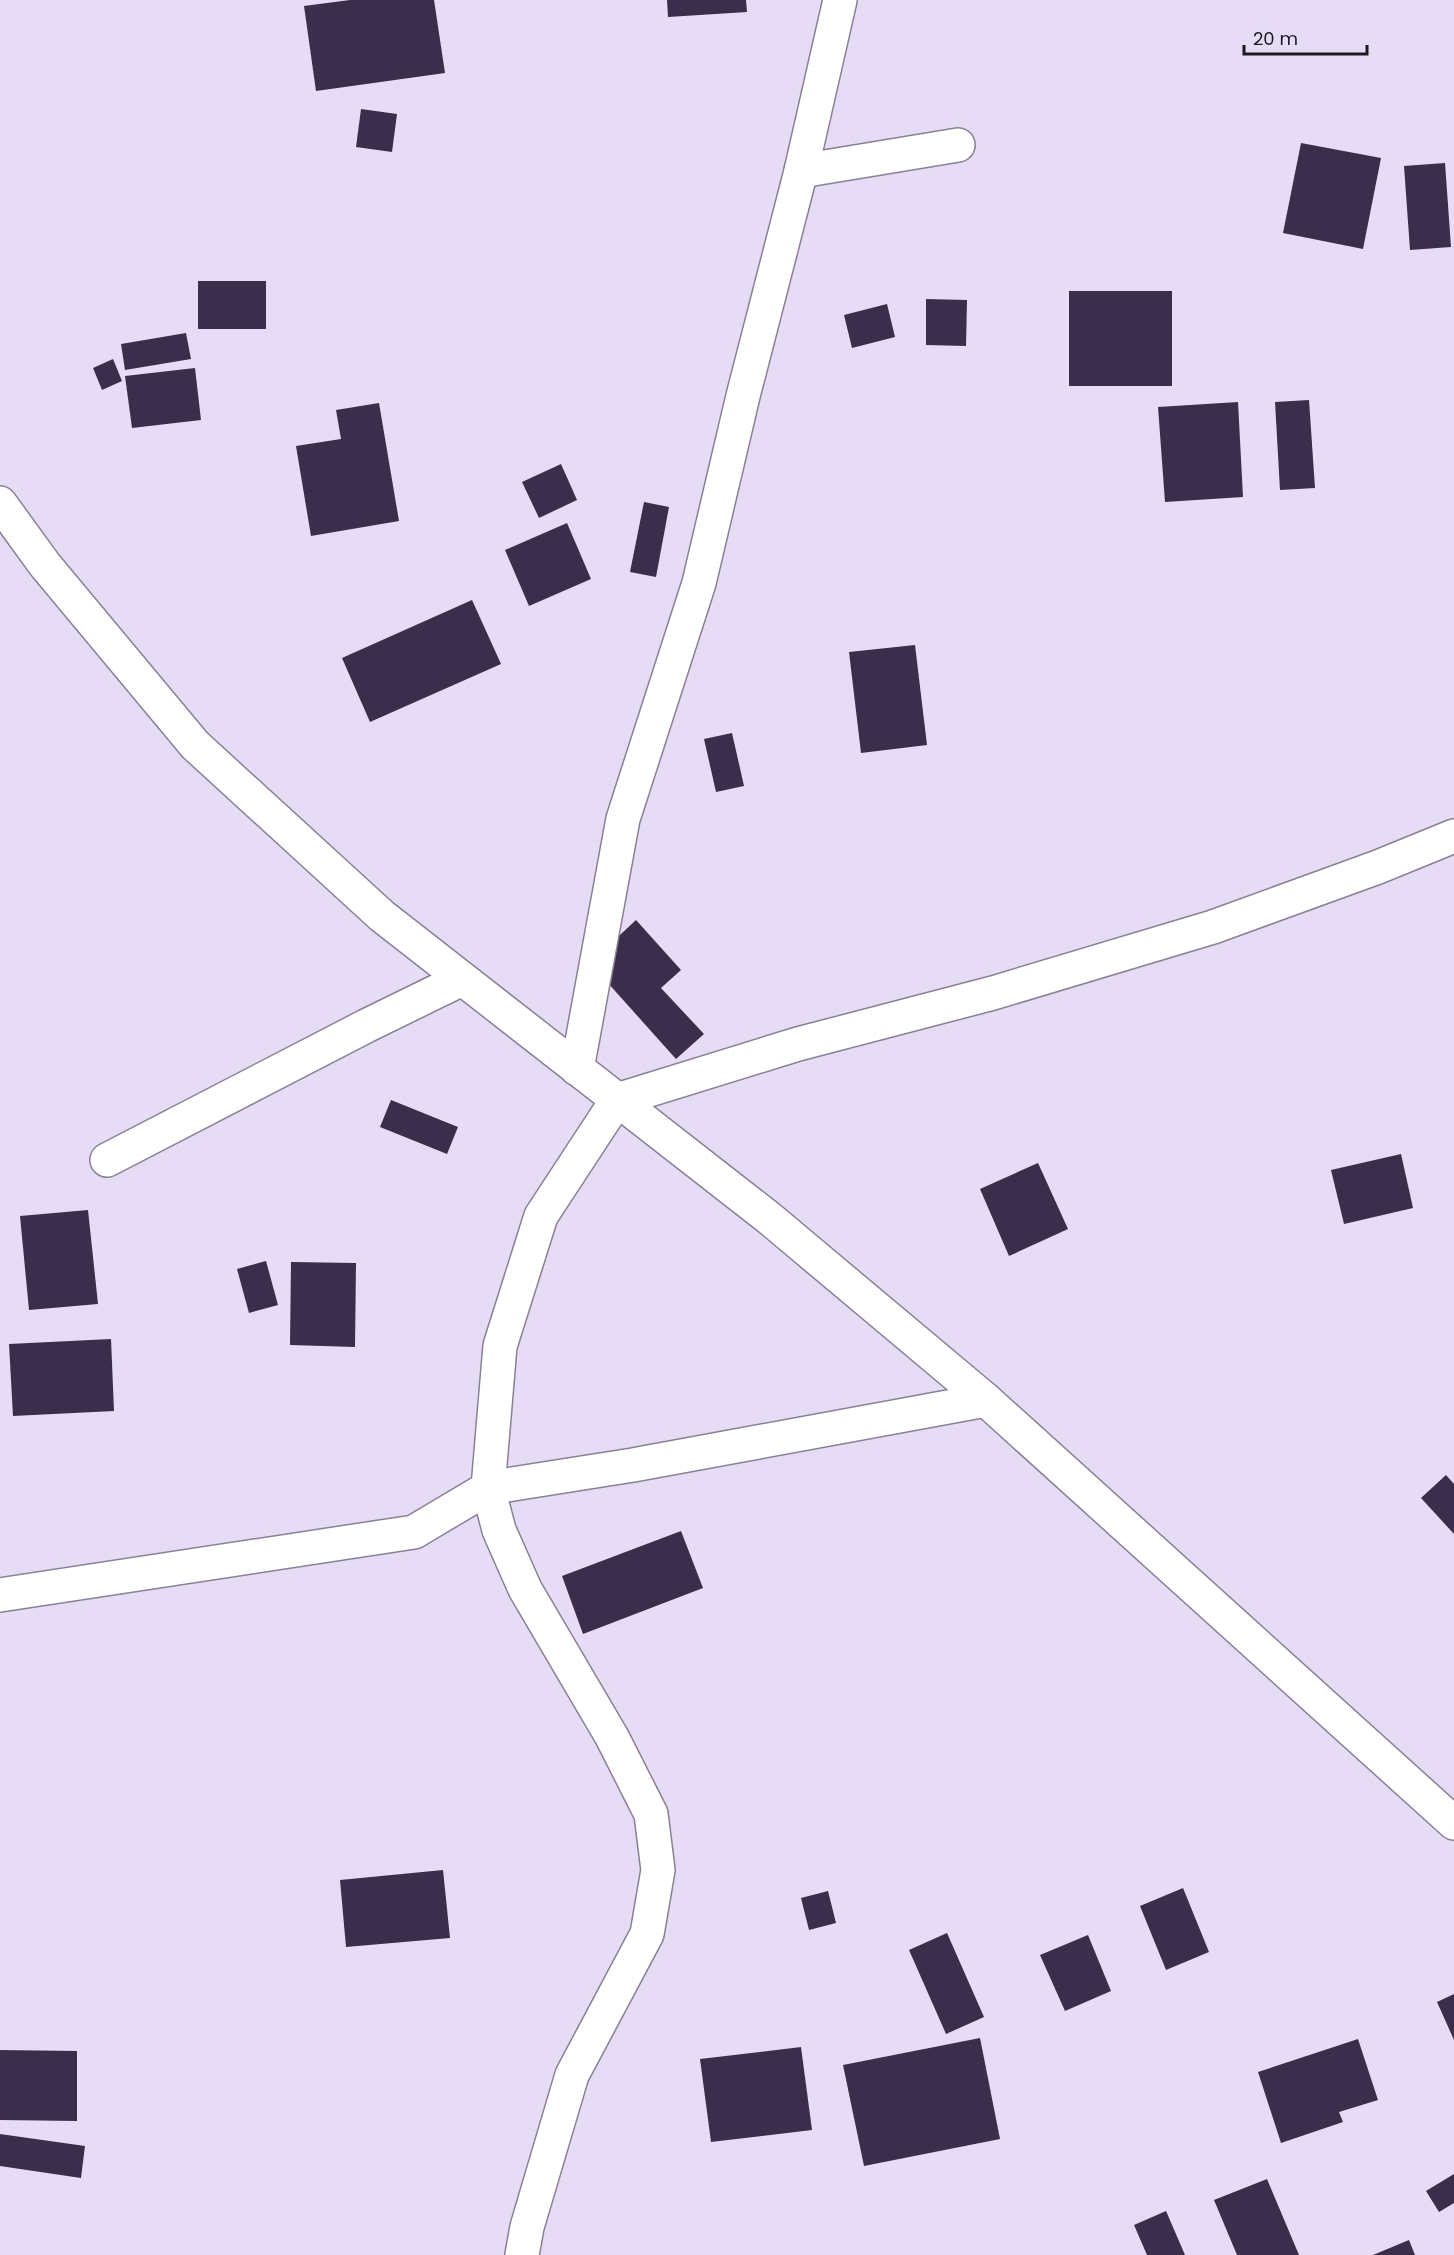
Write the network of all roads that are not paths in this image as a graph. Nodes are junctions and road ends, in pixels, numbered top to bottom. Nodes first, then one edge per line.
1 (840, 0) edge
2 (958, 145) dead end
3 (801, 171) junction
4 (0, 503) edge
5 (1454, 836) edge
6 (462, 979) junction
7 (577, 1069) junction
8 (617, 1100) junction
9 (107, 1160) dead end
10 (986, 1400) junction
11 (488, 1488) junction
12 (0, 1595) edge
13 (1454, 1823) edge
14 (522, 2255) edge

1 - 3 street
2 - 3 street
3 - 7 street
4 - 6 street
5 - 8 street
6 - 7 street
6 - 9 street
7 - 8 street
8 - 10 street
8 - 11 street
10 - 11 street
10 - 13 street
11 - 12 street
11 - 14 street

